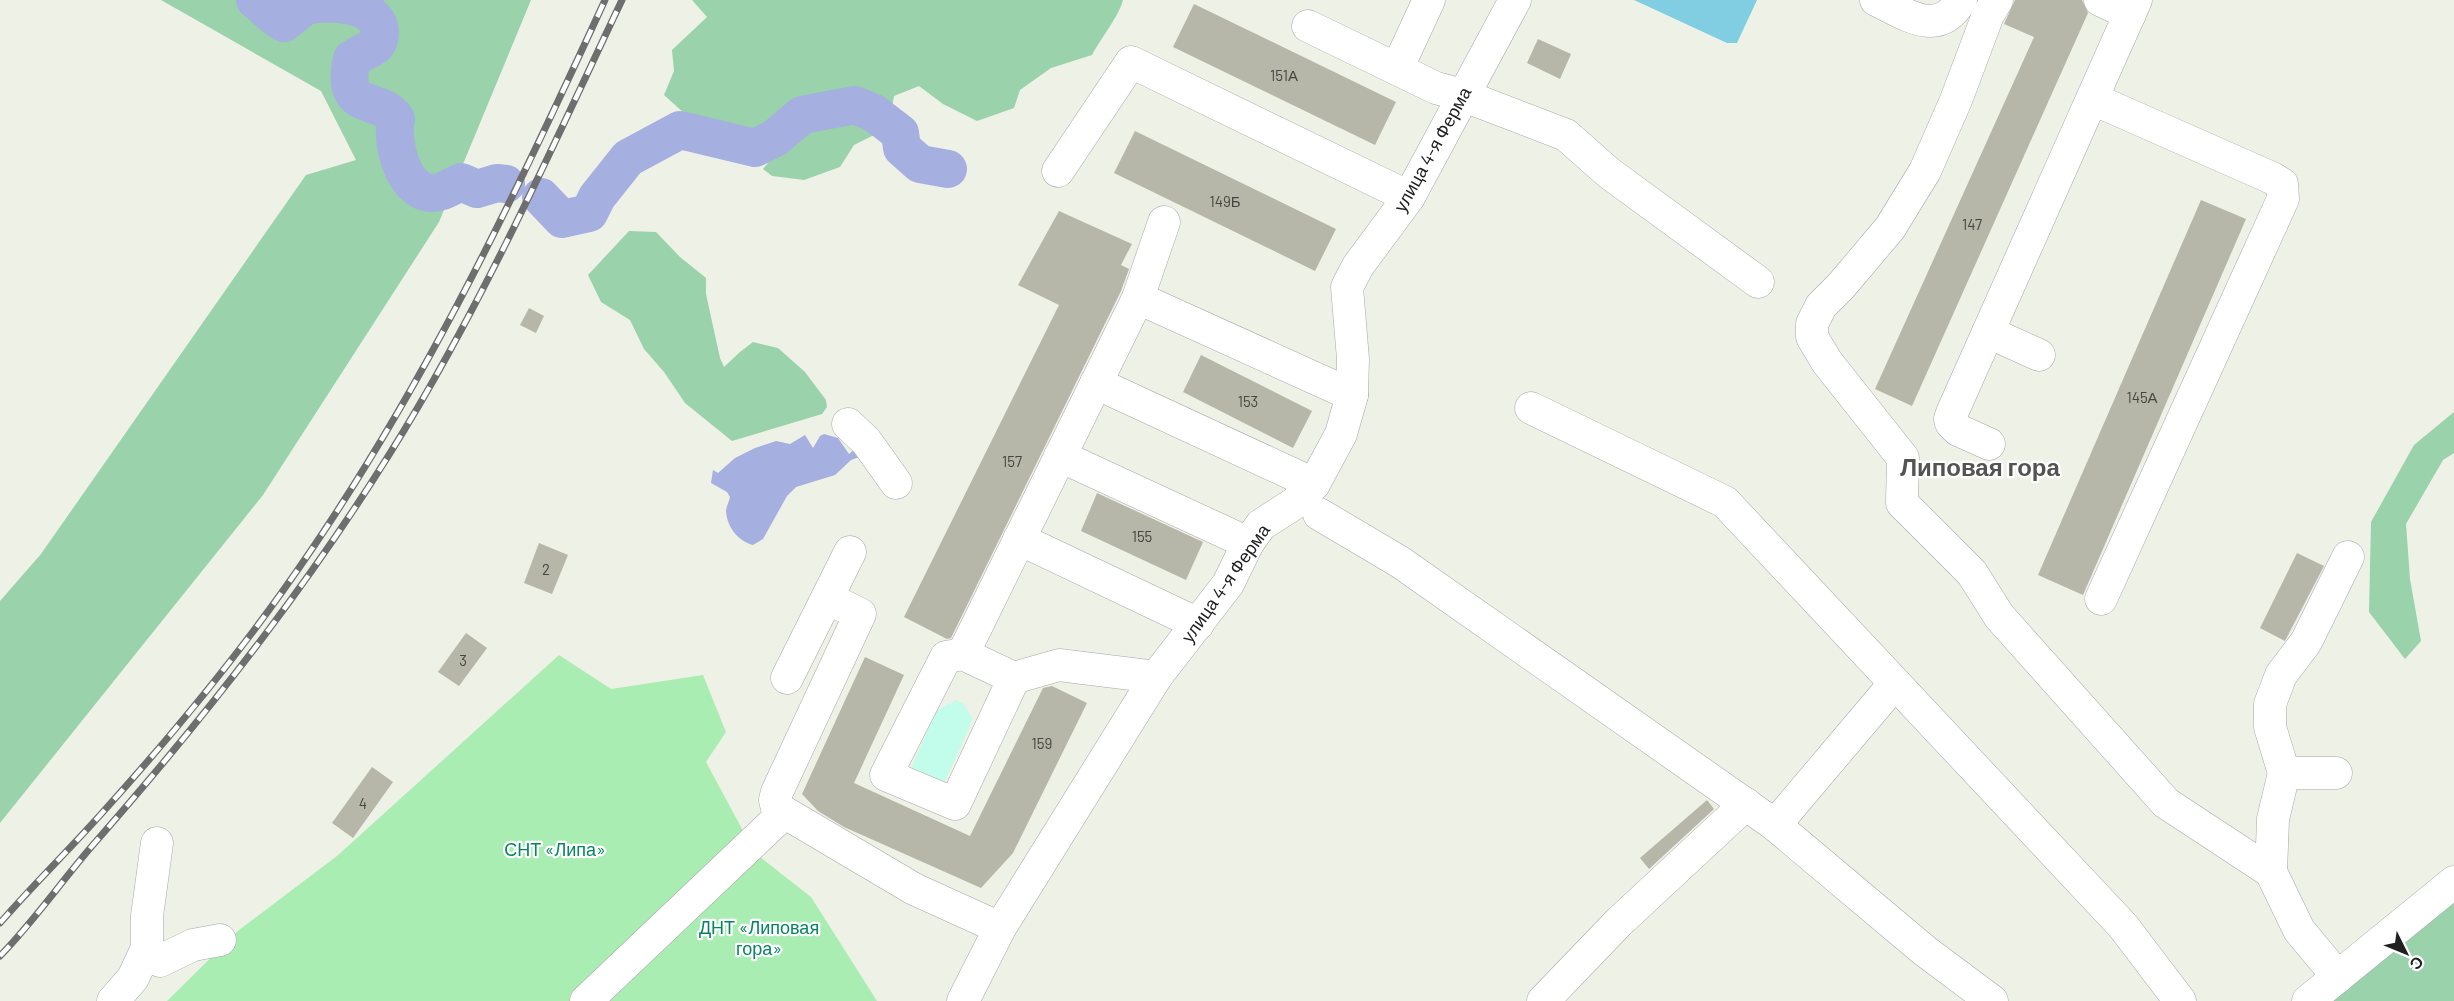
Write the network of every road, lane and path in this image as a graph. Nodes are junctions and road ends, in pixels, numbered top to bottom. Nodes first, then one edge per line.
1 (1429, 0) edge
2 (1515, 0) edge
3 (1876, 0) edge
4 (1961, 0) edge
5 (1997, 0) edge
6 (2100, 0) edge
7 (2133, 7) edge
8 (1308, 26) dead end
9 (1397, 69) junction
10 (1462, 95) junction
11 (2093, 99) junction
12 (1058, 171) dead end
13 (1409, 197) junction
14 (1164, 222) dead end
15 (1758, 282) dead end
16 (1138, 298) junction
17 (1988, 332) junction
18 (2039, 355) dead end
19 (1096, 383) junction
20 (1352, 395) junction
21 (1531, 408) dead end
22 (848, 424) dead end
23 (1989, 444) dead end
24 (1060, 456) junction
25 (896, 483) dead end
26 (1314, 484) junction
27 (1319, 514) dead end
28 (1019, 539) junction
29 (1248, 543) junction
30 (850, 552) dead end
31 (2348, 557) dead end
32 (827, 598) junction
33 (2101, 599) dead end
34 (1198, 624) junction
35 (963, 654) junction
36 (1156, 677) junction
37 (787, 678) dead end
38 (1014, 678) junction
39 (1895, 683) junction
40 (2336, 772) dead end
41 (2284, 773) junction
42 (1746, 804) junction
43 (784, 813) junction
44 (1775, 825) junction
45 (158, 843) dead end
46 (2271, 872) junction
47 (2454, 882) edge
48 (1000, 928) junction
49 (220, 940) dead end
50 (162, 963) junction
51 (2338, 977) junction
52 (113, 1001) edge
53 (586, 1001) edge
54 (963, 1001) edge
55 (1543, 1001) edge
56 (1992, 1001) edge
57 (2180, 1001) edge
58 (2308, 1001) edge

1 - 9 street
2 - 10 street, улица 4-я Ферма
3 - 4 street
5 - 46 street
6 - 7 street
7 - 11 street
8 - 9 street
9 - 10 street
10 - 13 street, улица 4-я Ферма
10 - 15 street
11 - 17 street
11 - 33 street
12 - 13 street
13 - 20 street, улица 4-я Ферма
14 - 16 street
16 - 19 street
16 - 20 street
17 - 18 street
17 - 23 street
19 - 24 street
19 - 26 street
20 - 26 street, улица 4-я Ферма
21 - 39 street
22 - 25 street
24 - 28 street
24 - 29 street
26 - 29 street, улица 4-я Ферма
27 - 42 street
28 - 34 street
28 - 35 street
29 - 34 street, улица 4-я Ферма
30 - 32 street
31 - 41 street
32 - 37 street
32 - 43 street
34 - 36 street, улица 4-я Ферма
35 - 38 street
35 - 38 street
36 - 38 street
36 - 48 street, улица 4-я Ферма
39 - 44 street
39 - 57 street
40 - 41 street
41 - 46 street
42 - 44 street
42 - 55 street
43 - 48 street
43 - 53 street
44 - 56 street
45 - 50 street
46 - 51 street
47 - 51 street
48 - 54 street, улица 4-я Ферма
49 - 50 street
50 - 52 street
51 - 58 street

